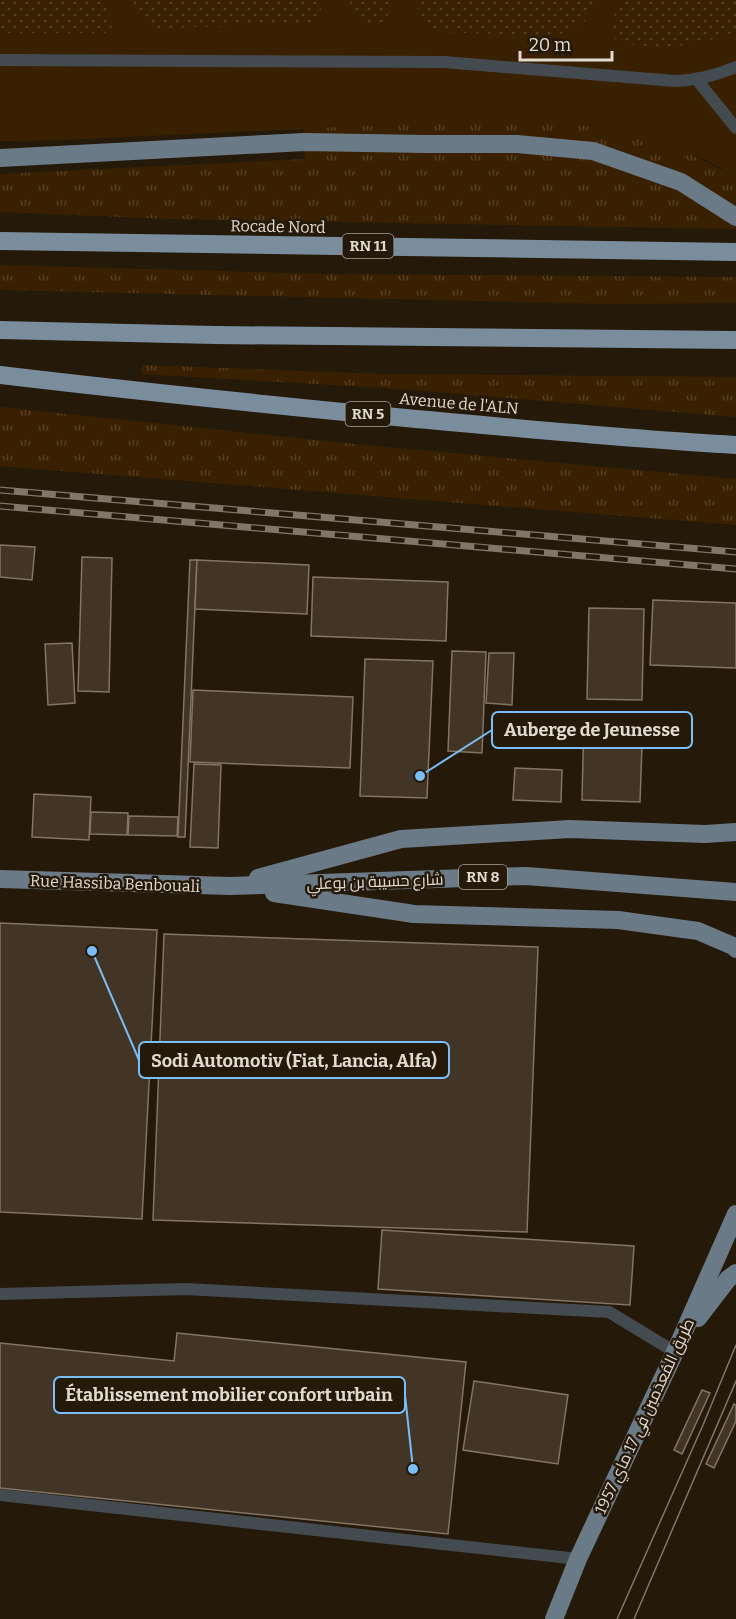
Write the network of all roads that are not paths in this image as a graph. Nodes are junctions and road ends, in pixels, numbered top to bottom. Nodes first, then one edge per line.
1 (0, 60) edge
2 (736, 67) edge
3 (697, 80) junction
4 (736, 128) edge
5 (0, 158) edge
6 (736, 217) edge
7 (0, 241) edge
8 (736, 252) edge
9 (0, 330) edge
10 (736, 340) edge
11 (0, 375) edge
12 (736, 445) edge
13 (736, 832) edge
14 (0, 879) edge
15 (230, 886) junction
16 (736, 892) edge
17 (736, 949) edge
18 (736, 1214) edge
19 (736, 1273) edge
20 (0, 1294) edge
21 (677, 1347) junction
22 (0, 1495) edge
23 (578, 1559) junction
24 (554, 1619) edge

1 - 3 lane
2 - 3 lane
3 - 4 lane
5 - 6 main road
7 - 8 highway, Rocade Nord / RN 11
9 - 10 highway
11 - 12 highway, Avenue de l'ALN / RN 5
13 - 15 main road
14 - 15 main road, Rue Hassiba Benbouali / RN 8
15 - 16 main road, شارع حسيبة بن بوعلي / RN 8
15 - 17 main road
18 - 21 main road, طريق المُعدَمين في 17 ماي 1957
19 - 21 main road
20 - 21 lane
21 - 23 main road, طريق المُعدَمين في 17 ماي 1957
22 - 23 lane
23 - 24 main road, طريق المُعدَمين في 17 ماي 1957

